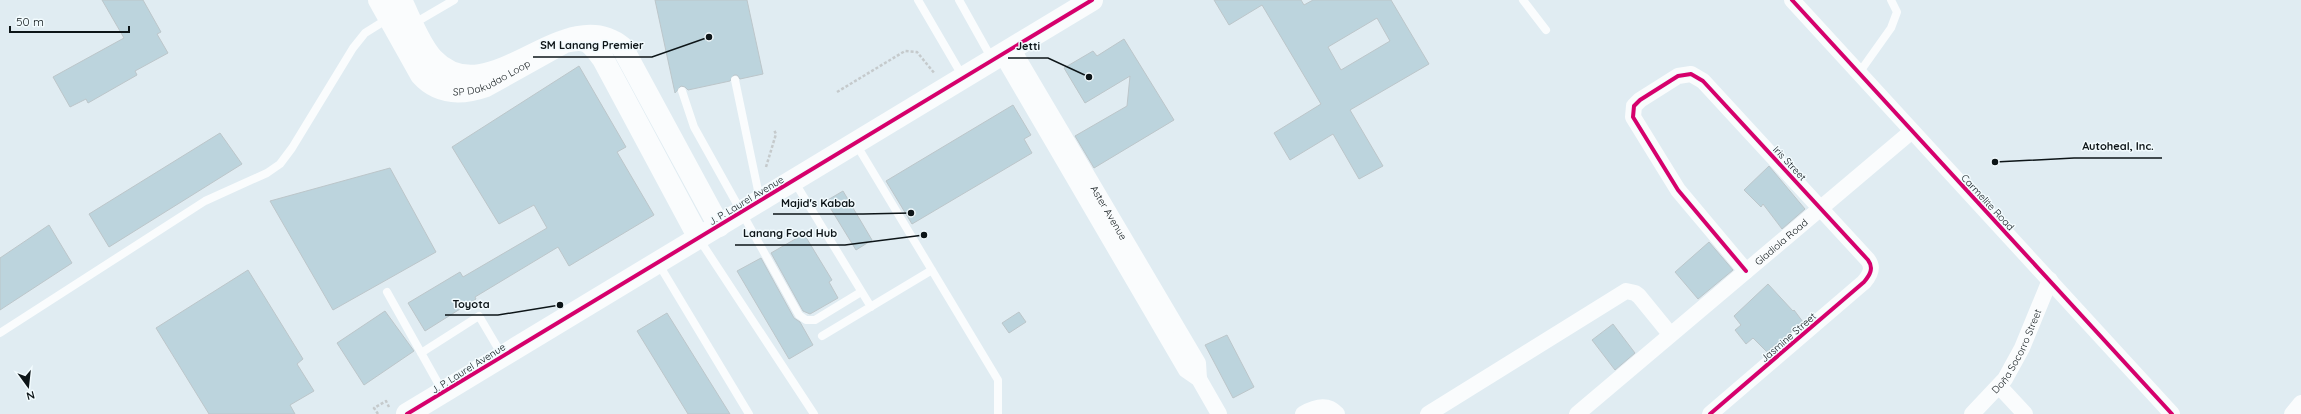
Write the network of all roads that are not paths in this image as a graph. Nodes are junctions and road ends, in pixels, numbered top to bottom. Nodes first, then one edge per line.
1 (918, 0) edge
2 (959, 0) edge
3 (1092, 0) edge
4 (1523, 0) edge
5 (1792, 0) edge
6 (1891, 0) edge
7 (452, 1) edge
8 (397, 14) edge
9 (589, 30) junction
10 (1546, 30) dead end
11 (1002, 54) junction
12 (1859, 73) junction
13 (963, 78) junction
14 (735, 80) dead end
15 (682, 91) dead end
16 (1912, 132) junction
17 (856, 143) junction
18 (794, 180) junction
19 (751, 206) junction
20 (1820, 208) junction
21 (719, 226) junction
22 (699, 238) junction
23 (658, 263) junction
24 (1871, 268) joint
25 (932, 270) junction
26 (1746, 271) junction
27 (2050, 280) junction
28 (387, 292) dead end
29 (861, 292) junction
30 (871, 307) junction
31 (0, 333) edge
32 (1670, 334) junction
33 (822, 336) dead end
34 (421, 353) junction
35 (502, 356) junction
36 (1999, 386) junction
37 (443, 392) junction
38 (2301, 403) edge
39 (407, 414) edge
40 (749, 414) edge
41 (814, 414) edge
42 (998, 414) edge
43 (1219, 414) edge
44 (1303, 414) edge
45 (1338, 414) edge
46 (1428, 414) edge
47 (1577, 414) edge
48 (1710, 414) edge
49 (1972, 414) edge
50 (2025, 414) edge
51 (2172, 414) edge
52 (2292, 414) edge

1 - 13 lane
2 - 11 lane
3 - 11 main road, J. P. Laurel Avenue
4 - 10 lane
5 - 12 street, Carmelite Road
6 - 12 lane
7 - 8 lane
8 - 9 main road, SP Dakudao Loop
8 - 31 lane
9 - 21 main road
9 - 22 main road
11 - 13 main road, J. P. Laurel Avenue
11 - 43 street, Aster Avenue
12 - 16 street, Carmelite Road
13 - 17 main road, J. P. Laurel Avenue
14 - 19 lane
15 - 19 lane
16 - 20 street, Gladiola Road
16 - 27 street, Carmelite Road
17 - 18 main road, J. P. Laurel Avenue
17 - 25 lane
18 - 19 main road, J. P. Laurel Avenue
18 - 29 lane
19 - 21 main road, J. P. Laurel Avenue
19 - 29 lane
20 - 24 street, Iris Street
20 - 26 street, Gladiola Road
20 - 26 street, Iris Street
21 - 22 main road, J. P. Laurel Avenue
22 - 23 main road, J. P. Laurel Avenue
22 - 41 lane
23 - 35 main road, J. P. Laurel Avenue
23 - 40 lane
24 - 48 street, Jasmine Street
25 - 30 lane
25 - 42 lane
26 - 32 street, Gladiola Road
27 - 36 street, Doña Socorro Street
27 - 51 street, Carmelite Road
28 - 34 lane
29 - 30 lane
30 - 33 lane
32 - 46 street
32 - 47 street, Gladiola Road
34 - 35 lane
34 - 37 lane
35 - 37 main road, J. P. Laurel Avenue
36 - 49 street, Doña Socorro Street
36 - 50 street
37 - 39 main road, J. P. Laurel Avenue
38 - 52 street
44 - 45 street

